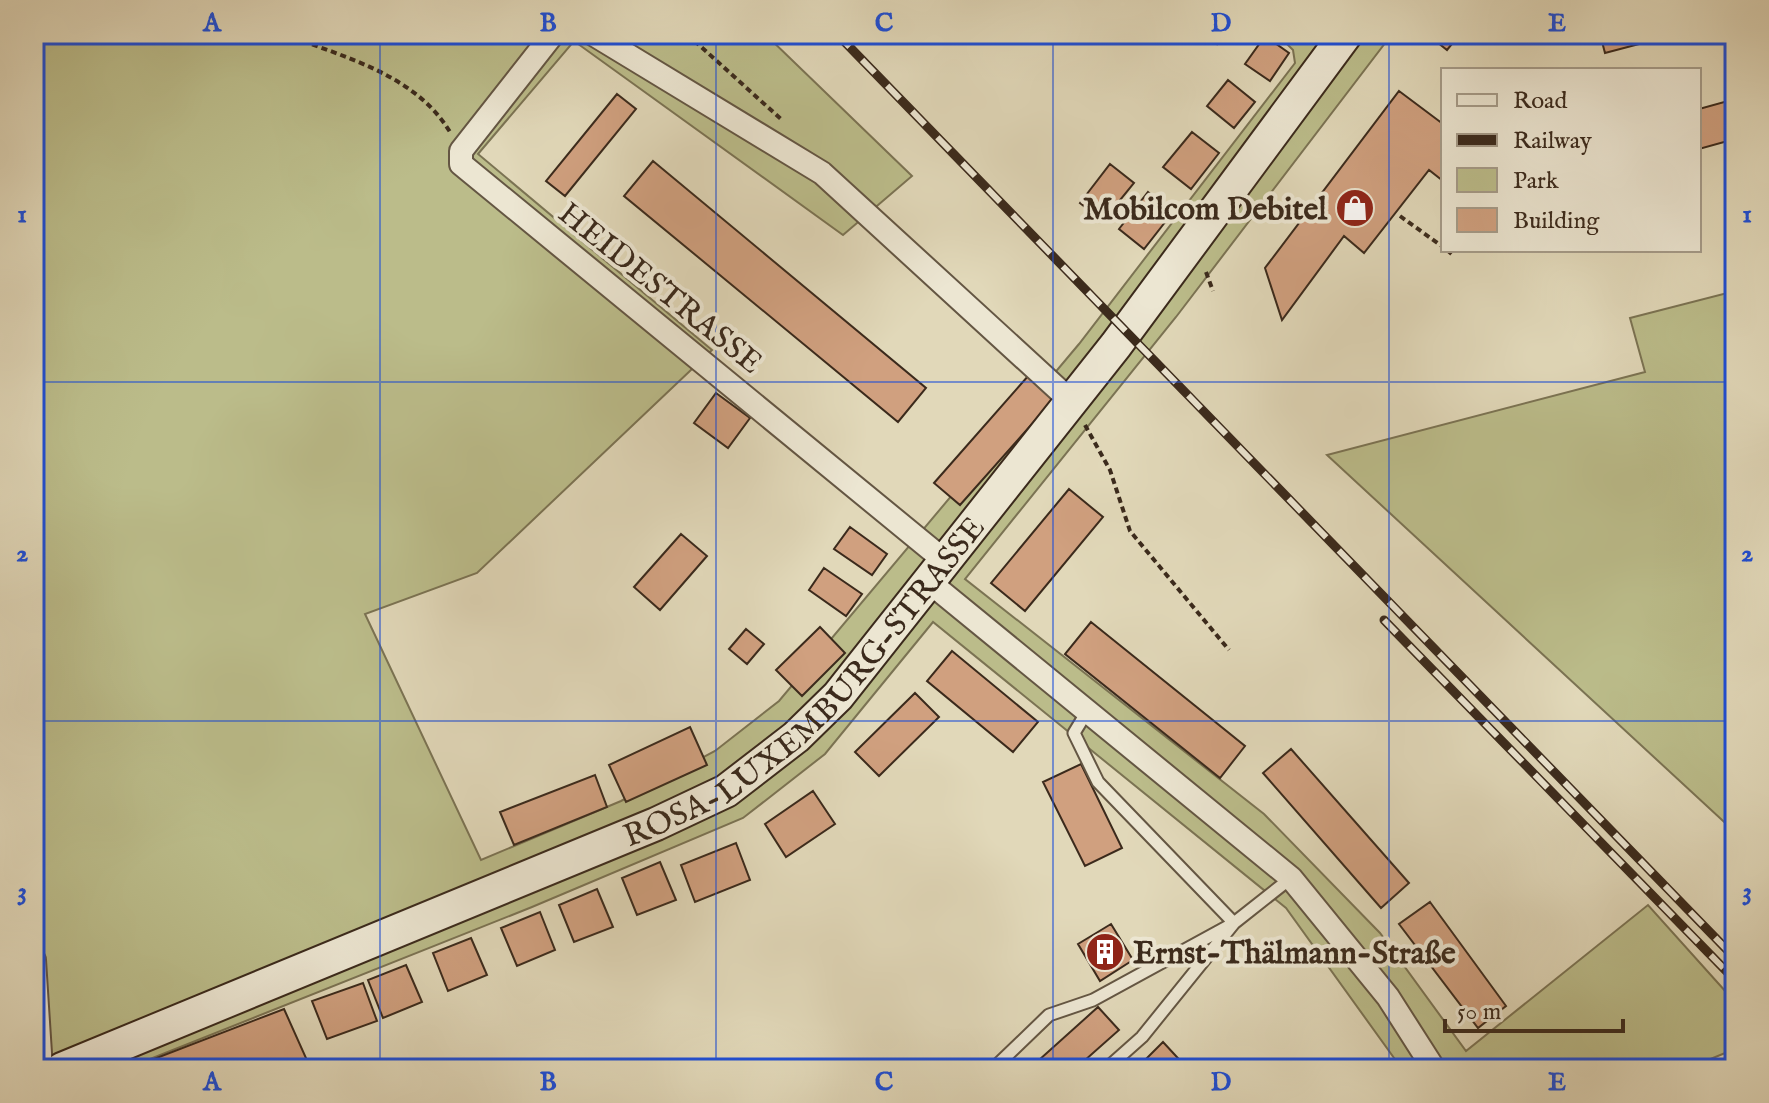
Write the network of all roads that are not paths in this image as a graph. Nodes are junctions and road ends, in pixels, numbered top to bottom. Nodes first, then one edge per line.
1 (553, 34) edge
2 (593, 34) edge
3 (1346, 34) edge
4 (1072, 402) junction
5 (936, 571) junction
6 (1088, 709) junction
7 (1291, 878) junction
8 (1234, 923) junction
9 (34, 960) edge
10 (41, 1069) edge
11 (62, 1069) edge
12 (993, 1069) edge
13 (1106, 1069) edge
14 (1434, 1069) edge

1 - 5 street, HEIDESTRASSE
2 - 4 street
3 - 4 main road, ROSA-LUXEMBURG-STRASSE
4 - 5 main road, ROSA-LUXEMBURG-STRASSE
5 - 6 street
5 - 11 main road, ROSA-LUXEMBURG-STRASSE
6 - 7 street
6 - 8 lane
7 - 8 lane
7 - 14 street
8 - 12 lane
8 - 13 lane
9 - 10 street

